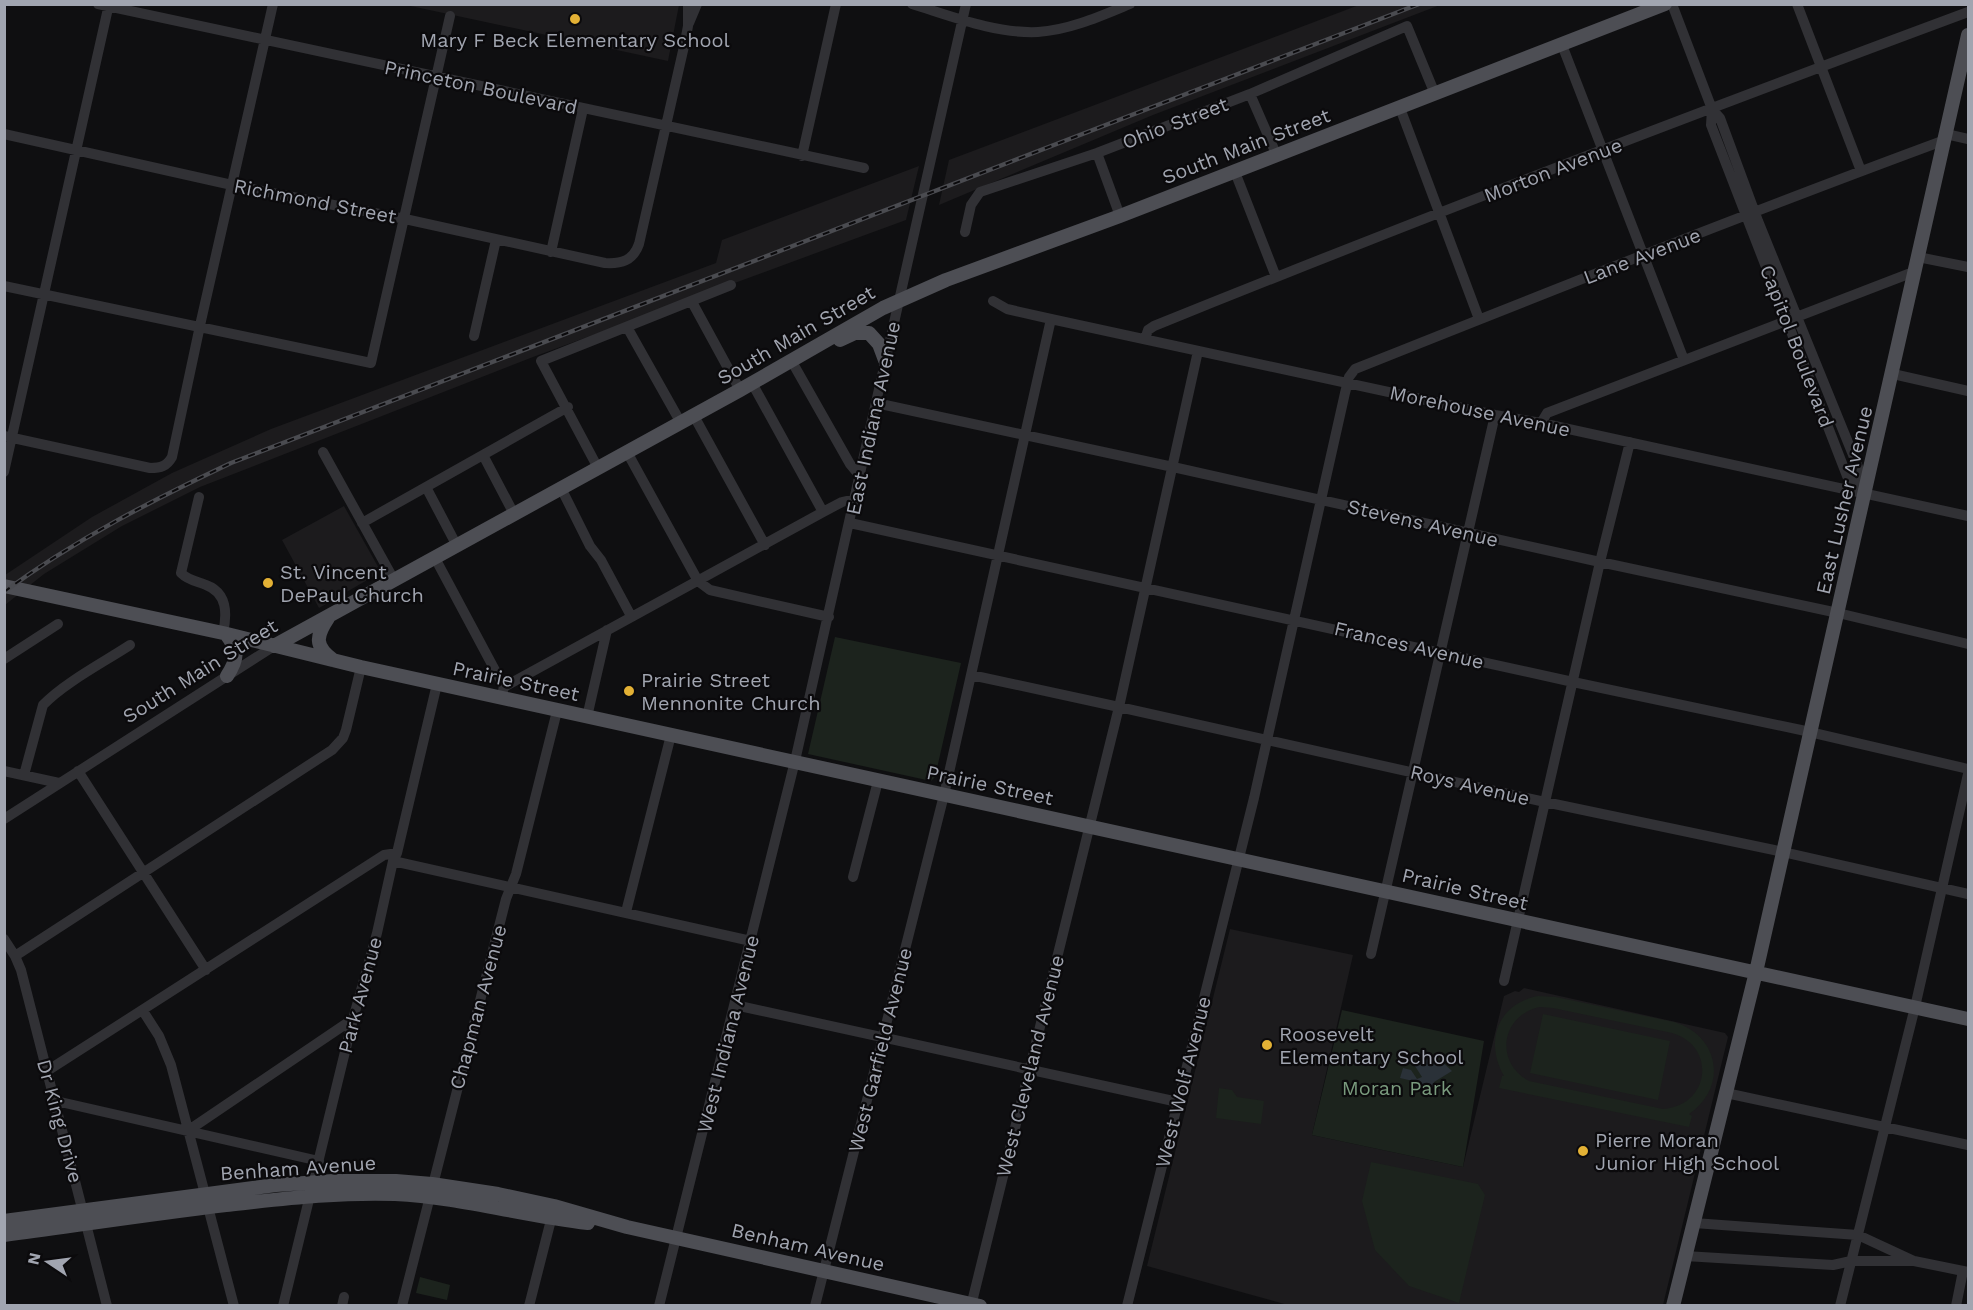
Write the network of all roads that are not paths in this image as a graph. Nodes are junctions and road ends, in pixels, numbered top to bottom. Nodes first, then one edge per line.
1 (273, 4) edge
2 (688, 4) edge
3 (697, 4) edge
4 (836, 4) edge
5 (912, 4) edge
6 (966, 4) edge
7 (1130, 4) edge
8 (1665, 4) edge
9 (1672, 4) edge
10 (1797, 4) edge
11 (105, 5) edge
12 (1968, 12) edge
13 (450, 16) dead end
14 (963, 19) junction
15 (688, 26) junction
16 (1968, 35) edge
17 (265, 41) junction
18 (1562, 45) junction
19 (1820, 67) junction
20 (436, 77) junction
21 (1250, 94) junction
22 (1435, 94) junction
23 (1400, 108) junction
24 (583, 109) junction
25 (1712, 109) junction
26 (666, 126) junction
27 (4, 135) edge
28 (1946, 137) junction
29 (1968, 139) edge
30 (76, 150) junction
31 (1603, 151) junction
32 (1097, 153) junction
33 (802, 156) junction
34 (1277, 156) junction
35 (864, 168) dead end
36 (1861, 171) junction
37 (1235, 172) junction
38 (232, 185) junction
39 (1440, 213) junction
40 (1751, 214) junction
41 (1120, 216) junction
42 (405, 219) junction
43 (965, 232) dead end
44 (496, 240) junction
45 (552, 252) junction
46 (1644, 256) junction
47 (1917, 264) junction
48 (1968, 267) edge
49 (1276, 277) junction
50 (731, 285) dead end
51 (4, 286) edge
52 (44, 294) junction
53 (899, 300) junction
54 (993, 301) dead end
55 (692, 302) junction
56 (1051, 319) junction
57 (1479, 319) junction
58 (1792, 319) junction
59 (200, 327) junction
60 (627, 327) junction
61 (474, 336) dead end
62 (1145, 339) junction
63 (815, 347) junction
64 (1198, 351) junction
65 (791, 360) junction
66 (885, 360) junction
67 (1684, 360) junction
68 (1893, 374) junction
69 (1347, 383) junction
70 (746, 387) junction
71 (1968, 391) edge
72 (876, 403) junction
73 (568, 408) junction
74 (1495, 415) junction
75 (694, 416) junction
76 (681, 423) junction
77 (1541, 423) junction
78 (1025, 435) junction
79 (8, 437) edge
80 (1630, 442) junction
81 (323, 452) dead end
82 (627, 452) junction
83 (483, 455) junction
84 (1173, 467) junction
85 (598, 468) junction
86 (4, 472) edge
87 (860, 476) junction
88 (426, 487) junction
89 (561, 488) junction
90 (1865, 493) junction
91 (199, 497) dead end
92 (855, 499) junction
93 (1321, 500) junction
94 (823, 512) junction
95 (514, 514) junction
96 (1968, 516) edge
97 (362, 523) junction
98 (850, 523) junction
99 (1467, 533) junction
100 (765, 545) junction
101 (457, 546) junction
102 (998, 556) junction
103 (435, 558) junction
104 (1600, 562) junction
105 (394, 580) junction
106 (698, 581) junction
107 (4, 586) edge
108 (1144, 589) junction
109 (1838, 613) junction
110 (329, 616) junction
111 (631, 616) junction
112 (829, 617) junction
113 (1295, 620) junction
114 (58, 624) dead end
115 (607, 630) junction
116 (224, 634) junction
117 (1968, 644) edge
118 (130, 645) dead end
119 (274, 646) junction
120 (1440, 652) junction
121 (4, 659) edge
122 (334, 661) junction
123 (361, 667) junction
124 (971, 675) junction
125 (227, 676) junction
126 (1573, 682) junction
127 (436, 684) junction
128 (503, 693) junction
129 (1119, 706) junction
130 (557, 711) junction
131 (587, 717) junction
132 (1811, 732) junction
133 (671, 735) junction
134 (1267, 740) junction
135 (795, 761) junction
136 (4, 771) edge
137 (78, 771) junction
138 (1968, 772) edge
139 (1413, 773) junction
140 (24, 775) junction
141 (878, 781) junction
142 (59, 783) junction
143 (944, 795) junction
144 (1545, 802) junction
145 (4, 819) edge
146 (1090, 827) junction
147 (1784, 852) junction
148 (395, 857) junction
149 (1238, 859) junction
150 (144, 872) junction
151 (853, 877) dead end
152 (511, 888) junction
153 (1941, 888) junction
154 (1386, 891) junction
155 (1968, 894) edge
156 (626, 912) junction
157 (1518, 921) junction
158 (4, 939) edge
159 (751, 941) junction
160 (1371, 954) dead end
161 (15, 956) junction
162 (206, 970) junction
163 (1756, 972) junction
164 (1504, 981) dead end
165 (735, 1005) junction
166 (1915, 1007) junction
167 (143, 1011) junction
168 (353, 1019) junction
169 (1968, 1019) edge
170 (883, 1038) junction
171 (1029, 1069) junction
172 (47, 1071) junction
173 (1726, 1093) junction
174 (56, 1101) junction
175 (1178, 1102) junction
176 (1884, 1127) junction
177 (189, 1130) junction
178 (1968, 1145) edge
179 (319, 1161) junction
180 (313, 1182) junction
181 (431, 1190) junction
182 (309, 1197) junction
183 (207, 1201) junction
184 (552, 1213) junction
185 (85, 1218) junction
186 (4, 1221) edge
187 (1694, 1223) junction
188 (4, 1235) edge
189 (1858, 1235) junction
190 (676, 1238) junction
191 (1685, 1256) junction
192 (1851, 1261) junction
193 (1914, 1261) junction
194 (824, 1271) junction
195 (1966, 1272) edge
196 (107, 1305) edge
197 (234, 1305) edge
198 (283, 1305) edge
199 (402, 1305) edge
200 (529, 1305) edge
201 (659, 1305) edge
202 (815, 1305) edge
203 (974, 1305) edge
204 (1127, 1305) edge
205 (1673, 1305) edge
206 (1840, 1305) edge
207 (1956, 1305) edge

1 - 17 street
2 - 15 street
3 - 15 street
4 - 33 street
5 - 14 street
6 - 14 street, East Indiana Avenue
7 - 14 street
8 - 18 main road, South Main Street
9 - 25 street, Capitol Boulevard
10 - 19 street
11 - 17 street, Princeton Boulevard
11 - 30 street
12 - 19 street, Morton Avenue
13 - 20 street
14 - 53 street, East Indiana Avenue
15 - 26 street
16 - 28 main road, East Lusher Avenue
17 - 20 street, Princeton Boulevard
17 - 38 street
18 - 22 main road, South Main Street
18 - 31 street
19 - 25 street, Morton Avenue
19 - 36 street
20 - 24 street, Princeton Boulevard
20 - 42 street
21 - 22 street, Ohio Street
21 - 32 street, Ohio Street
21 - 34 street
22 - 23 main road, South Main Street
23 - 34 main road, South Main Street
23 - 39 street
24 - 26 street, Princeton Boulevard
24 - 45 street
25 - 31 street, Morton Avenue
25 - 40 street, Capitol Boulevard
26 - 33 street, Princeton Boulevard
26 - 45 street, Richmond Street
27 - 30 street, Richmond Street
28 - 29 street
28 - 36 street, Lane Avenue
28 - 47 main road, East Lusher Avenue
30 - 38 street, Richmond Street
30 - 52 street
31 - 39 street, Morton Avenue
31 - 46 street
32 - 41 street
32 - 43 street, Ohio Street
33 - 35 street, Princeton Boulevard
34 - 37 main road, South Main Street
36 - 40 street, Lane Avenue
37 - 41 main road, South Main Street
37 - 49 street
38 - 42 street, Richmond Street
38 - 59 street
39 - 49 street, Morton Avenue
39 - 57 street
40 - 46 street, Lane Avenue
40 - 58 street, Capitol Boulevard
41 - 53 main road, South Main Street
42 - 44 street, Richmond Street
42 - 59 street
44 - 45 street, Richmond Street
44 - 61 street
46 - 57 street, Lane Avenue
46 - 67 street
47 - 48 street
47 - 58 street
47 - 68 main road, East Lusher Avenue
49 - 62 street, Morton Avenue
50 - 55 street
51 - 52 street
52 - 59 street
52 - 79 street
53 - 63 main road, South Main Street
53 - 66 street, East Indiana Avenue
54 - 56 street, Morehouse Avenue
55 - 60 street
55 - 70 street
56 - 62 street, Morehouse Avenue
56 - 78 street, West Garfield Avenue
57 - 69 street, Lane Avenue
58 - 67 street
58 - 90 street, Capitol Boulevard
59 - 79 street
60 - 73 street
60 - 76 street
62 - 64 street, Morehouse Avenue
63 - 65 main road, South Main Street
63 - 66 main road
64 - 69 street, Morehouse Avenue
64 - 84 street, West Cleveland Avenue
65 - 70 main road, South Main Street
65 - 87 street
66 - 72 street, East Indiana Avenue
67 - 77 street
68 - 71 street
68 - 90 main road, East Lusher Avenue
69 - 74 street, Morehouse Avenue
69 - 93 street, West Wolf Avenue
70 - 75 main road, South Main Street
70 - 94 street
72 - 78 street, Stevens Avenue
72 - 87 street, East Indiana Avenue
73 - 83 street
73 - 85 street
74 - 77 street, Morehouse Avenue
74 - 99 street
75 - 76 main road, South Main Street
75 - 100 street
76 - 82 main road, South Main Street
77 - 80 street, Morehouse Avenue
78 - 84 street, Stevens Avenue
78 - 102 street, West Garfield Avenue
79 - 86 street
80 - 90 street, Morehouse Avenue
80 - 104 street
81 - 97 street
82 - 85 main road, South Main Street
82 - 106 street
83 - 88 street
83 - 95 street
84 - 93 street, Stevens Avenue
84 - 108 street, West Cleveland Avenue
85 - 89 main road, South Main Street
87 - 92 street, East Indiana Avenue
88 - 97 street
88 - 101 street
89 - 95 main road, South Main Street
89 - 111 street
90 - 96 street, Morehouse Avenue
90 - 109 main road, East Lusher Avenue
91 - 116 street
92 - 94 street
92 - 98 street, East Indiana Avenue
93 - 99 street, Stevens Avenue
93 - 113 street, West Wolf Avenue
94 - 100 street
95 - 101 main road, South Main Street
97 - 105 street
98 - 102 street, Frances Avenue
98 - 112 street, East Indiana Avenue
99 - 104 street, Stevens Avenue
99 - 120 street
100 - 106 street
101 - 103 main road, South Main Street
102 - 108 street, Frances Avenue
102 - 124 street, West Garfield Avenue
103 - 105 main road, South Main Street
103 - 128 street
104 - 109 street, Stevens Avenue
104 - 126 street
105 - 110 main road, South Main Street
106 - 111 street
106 - 112 street
107 - 116 main road, Prairie Street
108 - 113 street, Frances Avenue
108 - 129 street, West Cleveland Avenue
109 - 117 street, Stevens Avenue
109 - 132 main road, East Lusher Avenue
110 - 119 main road, South Main Street
110 - 122 main road
111 - 115 street
112 - 135 street, East Indiana Avenue
113 - 120 street, Frances Avenue
113 - 134 street, West Wolf Avenue
114 - 121 street
115 - 128 street
115 - 131 street
116 - 119 main road, Prairie Street
116 - 125 main road
118 - 140 street
119 - 122 main road, Prairie Street
119 - 125 street, South Main Street
120 - 126 street, Frances Avenue
120 - 139 street
122 - 123 main road, Prairie Street
123 - 127 main road, Prairie Street
123 - 150 street
124 - 129 street, Roys Avenue
124 - 143 street, West Garfield Avenue
125 - 137 street, South Main Street
126 - 132 street, Frances Avenue
126 - 144 street
127 - 128 main road, Prairie Street
127 - 148 street, Park Avenue
128 - 130 main road, Prairie Street
129 - 134 street, Roys Avenue
129 - 146 street, West Cleveland Avenue
130 - 131 main road, Prairie Street
130 - 152 street, Chapman Avenue
131 - 133 main road, Prairie Street
132 - 138 street, Frances Avenue
132 - 147 main road, East Lusher Avenue
133 - 135 main road, Prairie Street
133 - 156 street
134 - 139 street, Roys Avenue
134 - 149 street, West Wolf Avenue
135 - 141 main road, Prairie Street
135 - 159 street, West Indiana Avenue
136 - 140 street
137 - 142 street, South Main Street
137 - 150 street
138 - 153 street
139 - 144 street, Roys Avenue
139 - 154 street
140 - 142 street
141 - 143 main road, Prairie Street
141 - 151 street
142 - 145 street, South Main Street
143 - 146 main road, Prairie Street
143 - 170 street, West Garfield Avenue
144 - 147 street, Roys Avenue
144 - 157 street
146 - 149 main road, Prairie Street
146 - 171 street, West Cleveland Avenue
147 - 153 street, Roys Avenue
147 - 163 main road, East Lusher Avenue
148 - 152 street
148 - 162 street
148 - 168 street, Park Avenue
149 - 154 main road, Prairie Street
149 - 175 street, West Wolf Avenue
150 - 161 street
150 - 162 street
152 - 156 street
152 - 181 street, Chapman Avenue
153 - 155 street, Roys Avenue
153 - 166 street
154 - 157 main road, Prairie Street
154 - 160 street
156 - 159 street
157 - 163 main road, Prairie Street
157 - 164 street
158 - 161 street, Dr King Drive
159 - 165 street, West Indiana Avenue
161 - 172 street, Dr King Drive
162 - 167 street
163 - 166 main road, Prairie Street
163 - 173 main road, East Lusher Avenue
165 - 170 street
165 - 190 street, West Indiana Avenue
166 - 169 main road, Prairie Street
166 - 176 street
167 - 172 street
167 - 177 street
168 - 177 street
168 - 179 street, Park Avenue
170 - 171 street
170 - 194 street, West Garfield Avenue
171 - 175 street
171 - 203 street, West Cleveland Avenue
172 - 174 street, Dr King Drive
173 - 176 street
173 - 187 main road, East Lusher Avenue
174 - 177 street
174 - 185 street, Dr King Drive
175 - 204 street, West Wolf Avenue
176 - 178 street
176 - 189 street
177 - 179 street
177 - 183 street
179 - 180 street, Park Avenue
180 - 181 main road, Benham Avenue
180 - 182 street, Park Avenue
180 - 183 main road, Benham Avenue
181 - 182 main road, Benham Avenue
181 - 184 main road, Benham Avenue
181 - 199 street, Chapman Avenue
182 - 183 main road, Benham Avenue
182 - 198 street, Park Avenue
183 - 185 main road, Benham Avenue
183 - 197 street
184 - 190 main road, Benham Avenue
184 - 200 street
185 - 186 main road, Benham Avenue
185 - 188 main road, Benham Avenue
185 - 196 street, Dr King Drive
187 - 189 street
187 - 191 main road, East Lusher Avenue
189 - 192 street
189 - 193 street
190 - 194 main road, Benham Avenue
190 - 201 street, West Indiana Avenue
191 - 192 street
191 - 205 main road, East Lusher Avenue
192 - 193 street
192 - 206 street
193 - 195 street
194 - 202 street, West Garfield Avenue
194 - 203 main road, Benham Avenue
195 - 207 street

